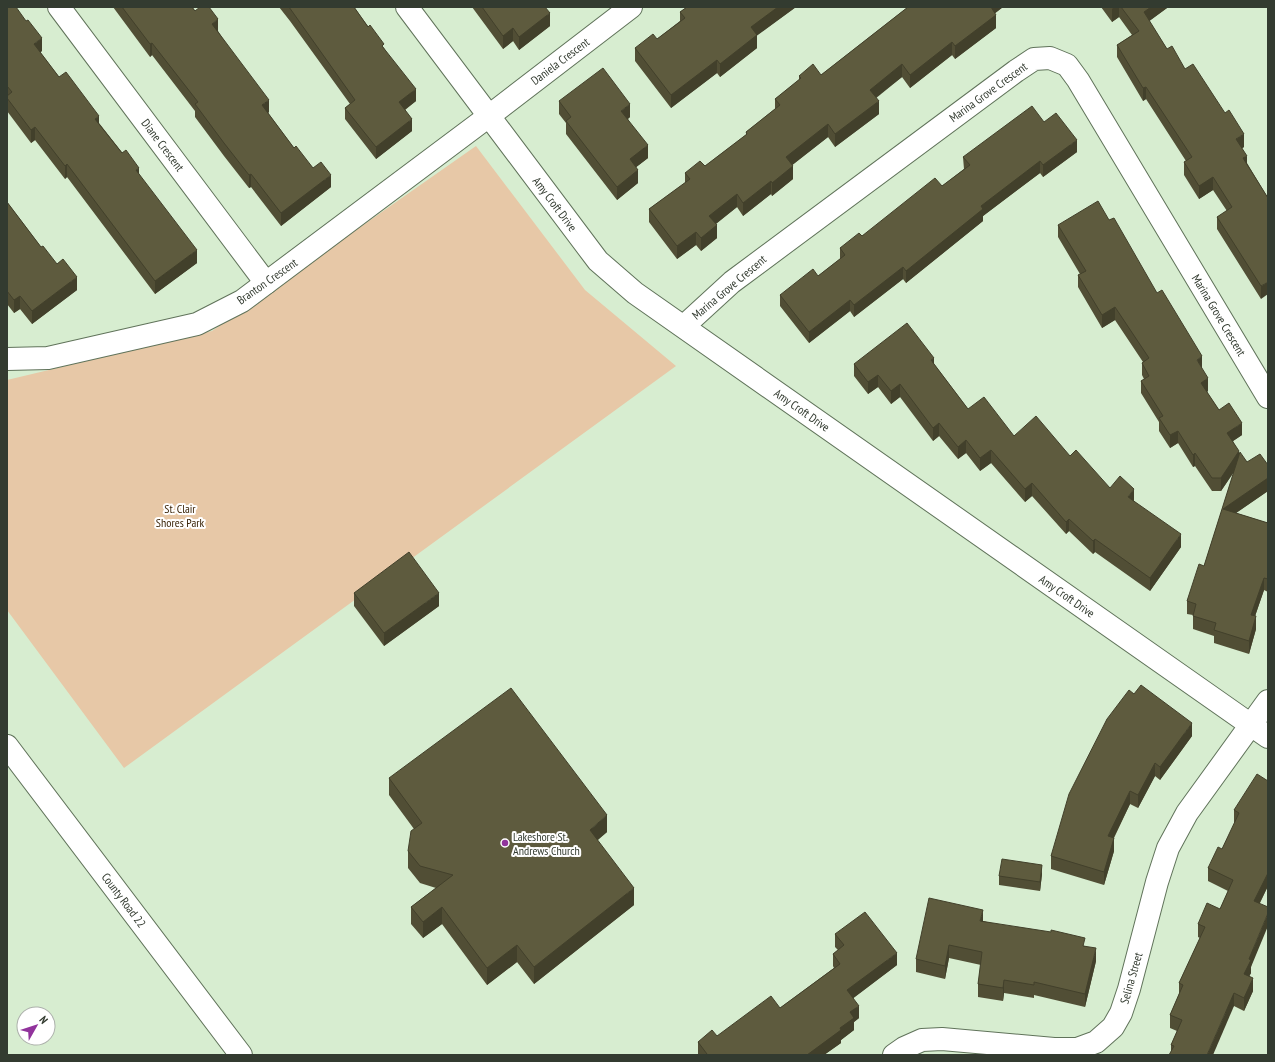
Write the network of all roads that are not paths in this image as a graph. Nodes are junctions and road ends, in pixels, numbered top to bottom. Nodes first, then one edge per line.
1 (59, 7) edge
2 (407, 7) edge
3 (631, 7) edge
4 (489, 116) junction
5 (266, 283) junction
6 (684, 326) junction
7 (7, 359) edge
8 (1268, 397) edge
9 (1268, 701) edge
10 (1260, 732) edge
11 (7, 746) edge
12 (241, 1055) edge
13 (894, 1055) edge

1 - 5 street, Diane Crescent
2 - 4 street, Amy Croft Drive
3 - 4 street, Daniela Crescent
4 - 5 street, Branton Crescent
4 - 6 street, Amy Croft Drive
5 - 7 street, Branton Crescent
6 - 8 street, Marina Grove Crescent
6 - 10 street, Amy Croft Drive
9 - 10 street
10 - 13 street, Selina Street
11 - 12 street, County Road 22

